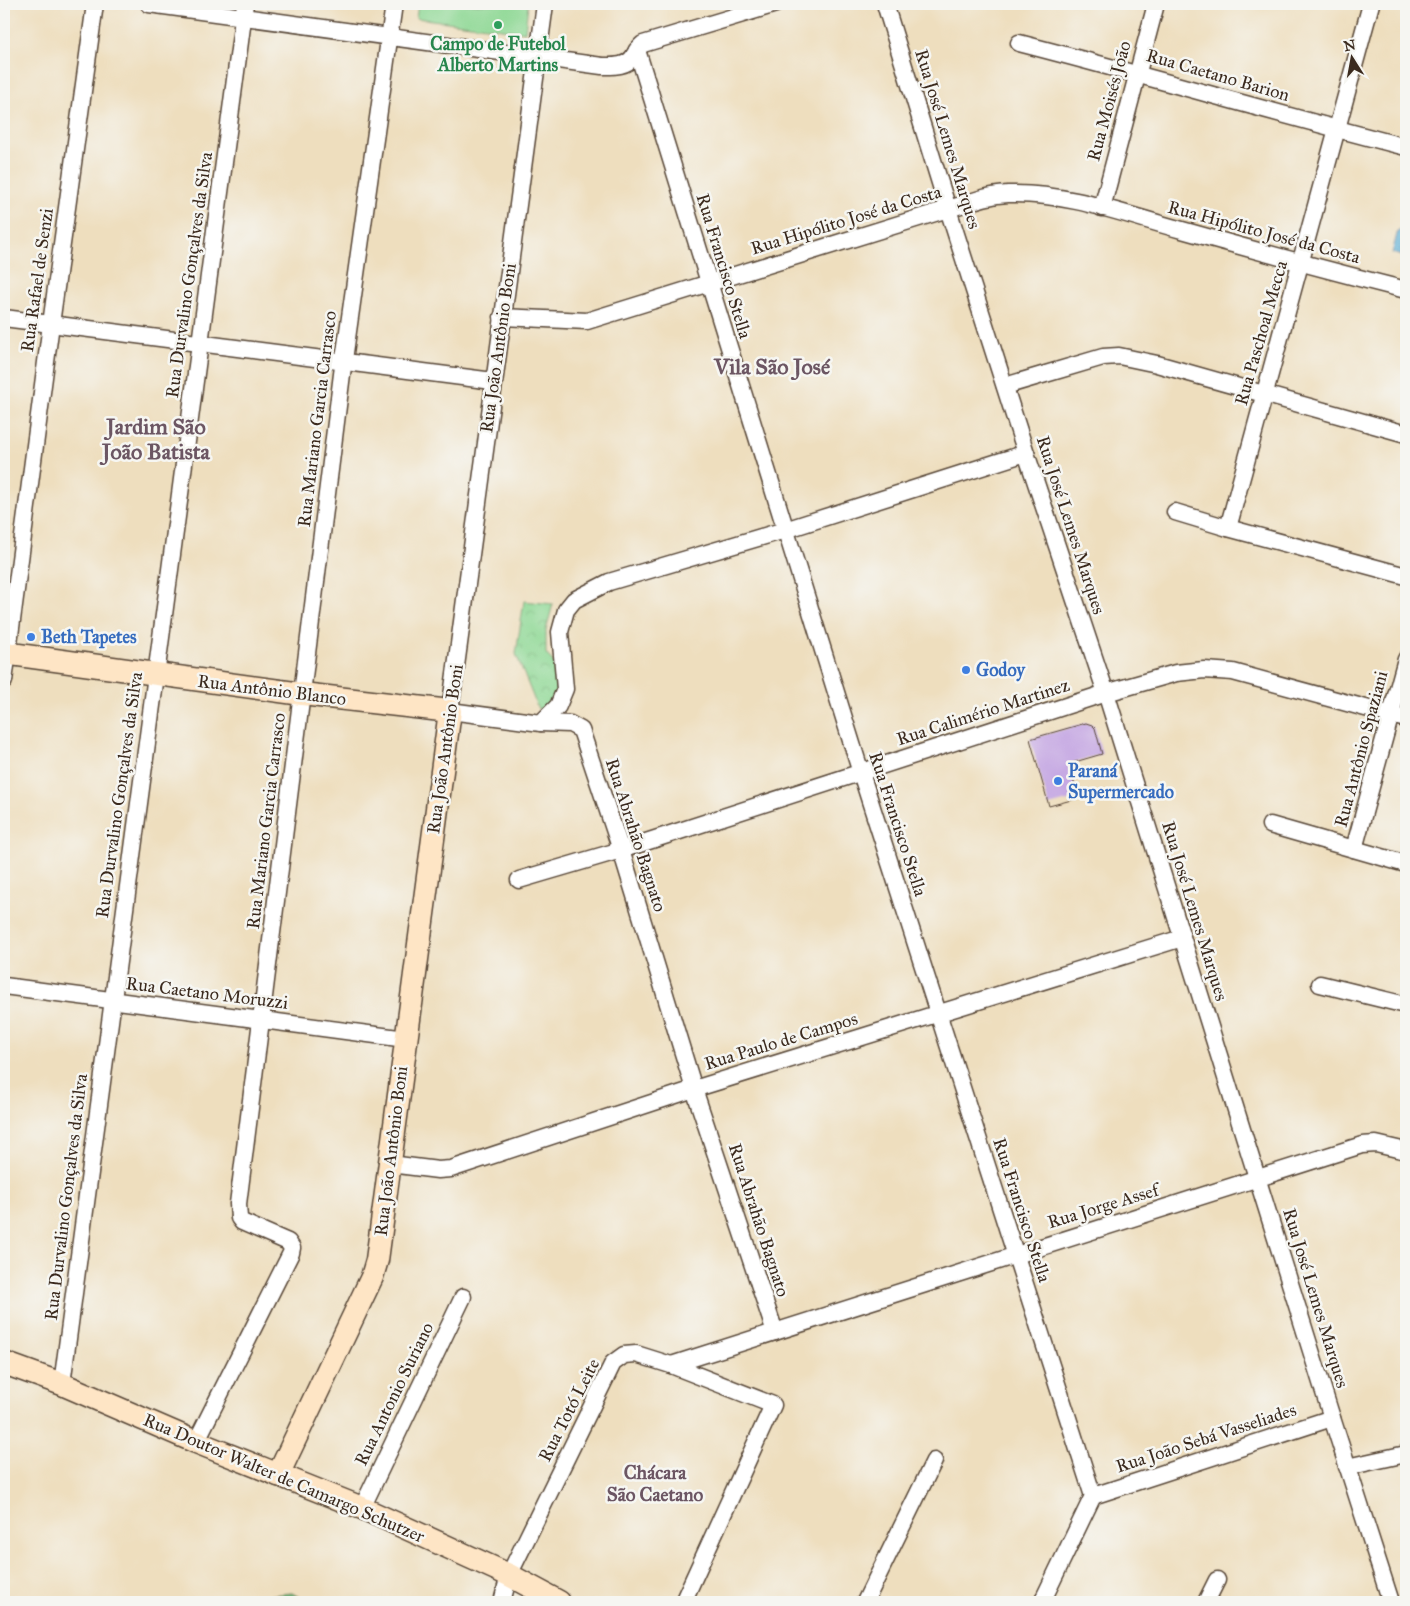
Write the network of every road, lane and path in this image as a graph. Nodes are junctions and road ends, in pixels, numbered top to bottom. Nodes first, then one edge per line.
1 (95, 4) edge
2 (149, 4) edge
3 (394, 4) edge
4 (545, 4) edge
5 (776, 4) edge
6 (885, 4) edge
7 (1156, 4) edge
8 (1371, 4) edge
9 (245, 10) edge
10 (390, 36) junction
11 (1019, 42) dead end
12 (637, 50) junction
13 (537, 58) junction
14 (1137, 73) junction
15 (1336, 130) junction
16 (1406, 147) edge
17 (1102, 208) junction
18 (948, 210) junction
19 (1301, 264) junction
20 (708, 283) junction
21 (1406, 290) edge
22 (502, 317) junction
23 (4, 318) edge
24 (51, 324) junction
25 (200, 343) junction
26 (344, 361) junction
27 (493, 381) junction
28 (1005, 386) junction
29 (1264, 395) junction
30 (1406, 434) edge
31 (1026, 453) junction
32 (1175, 512) dead end
33 (1228, 528) junction
34 (785, 530) junction
35 (1406, 576) edge
36 (6, 654) edge
37 (1406, 659) edge
38 (155, 674) junction
39 (4, 682) edge
40 (1106, 693) junction
41 (302, 694) junction
42 (450, 711) junction
43 (1390, 715) junction
44 (1406, 719) edge
45 (541, 723) junction
46 (861, 773) junction
47 (1270, 825) dead end
48 (1354, 848) junction
49 (621, 850) junction
50 (1406, 864) edge
51 (519, 880) dead end
52 (1182, 938) junction
53 (1320, 984) dead end
54 (4, 986) edge
55 (112, 1001) junction
56 (1406, 1005) edge
57 (938, 1013) junction
58 (260, 1019) junction
59 (406, 1039) junction
60 (694, 1089) junction
61 (1406, 1151) edge
62 (390, 1164) junction
63 (1258, 1179) junction
64 (1015, 1254) junction
65 (463, 1297) dead end
66 (775, 1332) junction
67 (4, 1363) edge
68 (671, 1365) junction
69 (62, 1384) junction
70 (1332, 1418) junction
71 (196, 1442) junction
72 (1406, 1454) edge
73 (934, 1461) dead end
74 (1347, 1467) junction
75 (278, 1476) junction
76 (1093, 1496) junction
77 (362, 1508) junction
78 (509, 1575) junction
79 (1216, 1580) dead end
80 (502, 1602) edge
81 (559, 1602) edge
82 (684, 1602) edge
83 (866, 1602) edge
84 (1042, 1602) edge
85 (1206, 1602) edge
86 (1390, 1602) edge

1 - 24 street, Rua Rafael de Senzi
2 - 9 street
3 - 10 street, Rua Mariano Garcia Carrasco
4 - 13 street, Rua João Antônio Boni
5 - 12 street
6 - 18 street, Rua José Lemes Marques
7 - 14 street, Rua Moisés João
8 - 15 street, Rua Paschoal Mecca
9 - 10 street
9 - 25 street, Rua Durvalino Gonçalves da Silva
10 - 13 street
10 - 26 street, Rua Mariano Garcia Carrasco
11 - 14 street, Rua Caetano Barion
12 - 13 street
12 - 20 street, Rua Francisco Stella
13 - 22 street, Rua João Antônio Boni
14 - 15 street, Rua Caetano Barion
14 - 17 street, Rua Moisés João
15 - 16 street, Rua Caetano Barion
15 - 19 street, Rua Paschoal Mecca
17 - 18 street, Rua Hipólito José da Costa
17 - 19 street, Rua Hipólito José da Costa
18 - 20 street, Rua Hipólito José da Costa
18 - 28 street, Rua José Lemes Marques
19 - 21 street, Rua Hipólito José da Costa
19 - 29 street, Rua Paschoal Mecca
20 - 22 street, Rua Hipólito José da Costa
20 - 34 street, Rua Francisco Stella
22 - 27 street, Rua João Antônio Boni
23 - 24 street
24 - 25 street
24 - 36 street, Rua Rafael de Senzi
25 - 26 street
25 - 38 street, Rua Durvalino Gonçalves da Silva
26 - 27 street
26 - 41 street, Rua Mariano Garcia Carrasco
27 - 42 street, Rua João Antônio Boni
28 - 29 street
28 - 31 street, Rua José Lemes Marques
29 - 30 street
29 - 33 street, Rua Paschoal Mecca
31 - 34 street
31 - 40 street, Rua José Lemes Marques
32 - 33 street
33 - 35 street
34 - 45 street
34 - 46 street, Rua Francisco Stella
36 - 38 street, Rua Antônio Blanco
36 - 39 street, Rua Rafael de Senzi
37 - 43 street, Rua Antônio Spaziani
38 - 41 street, Rua Antônio Blanco
38 - 55 street, Rua Durvalino Gonçalves da Silva
40 - 43 street, Rua Calimério Martinez
40 - 46 street, Rua Calimério Martinez
40 - 52 street, Rua José Lemes Marques
41 - 42 street, Rua Antônio Blanco
41 - 58 street, Rua Mariano Garcia Carrasco
42 - 45 street, Rua Antônio Blanco
42 - 59 street, Rua João Antônio Boni
43 - 44 street, Rua Calimério Martinez
43 - 48 street, Rua Antônio Spaziani
45 - 49 street, Rua Abrahão Bagnato
46 - 49 street, Rua Calimério Martinez
46 - 57 street, Rua Francisco Stella
47 - 48 street
48 - 50 street
49 - 51 street, Rua Calimério Martinez
49 - 60 street, Rua Abrahão Bagnato
52 - 57 street, Rua Paulo de Campos
52 - 63 street, Rua José Lemes Marques
53 - 56 street
54 - 55 street, Rua Caetano Moruzzi
55 - 58 street, Rua Caetano Moruzzi
55 - 69 street, Rua Durvalino Gonçalves da Silva
57 - 60 street, Rua Paulo de Campos
57 - 64 street, Rua Francisco Stella
58 - 59 street, Rua Caetano Moruzzi
58 - 71 street, Rua Mariano Garcia Carrasco
59 - 62 street, Rua João Antônio Boni
60 - 62 street, Rua Paulo de Campos
60 - 66 street, Rua Abrahão Bagnato
61 - 63 street, Rua Jorge Assef
62 - 75 street, Rua João Antônio Boni
63 - 64 street, Rua Jorge Assef
63 - 70 street, Rua José Lemes Marques
64 - 66 street, Rua Jorge Assef
64 - 76 street, Rua Francisco Stella
65 - 77 street, Rua Antonio Suriano
66 - 68 street, Rua Jorge Assef
67 - 69 street, Rua Doutor Walter de Camargo Schutzer
68 - 78 street, Rua Totó Leite
68 - 82 street, Rua Totó Leite
69 - 71 street, Rua Doutor Walter de Camargo Schutzer
70 - 74 street, Rua José Lemes Marques
70 - 76 street, Rua João Sebá Vasseliades
71 - 75 street, Rua Doutor Walter de Camargo Schutzer
72 - 74 street
73 - 83 street
74 - 86 street, Rua José Lemes Marques
75 - 77 street, Rua Doutor Walter de Camargo Schutzer
76 - 84 street
77 - 78 street, Rua Doutor Walter de Camargo Schutzer
78 - 80 street, Rua Totó Leite
78 - 81 street, Rua Doutor Walter de Camargo Schutzer
79 - 85 street

